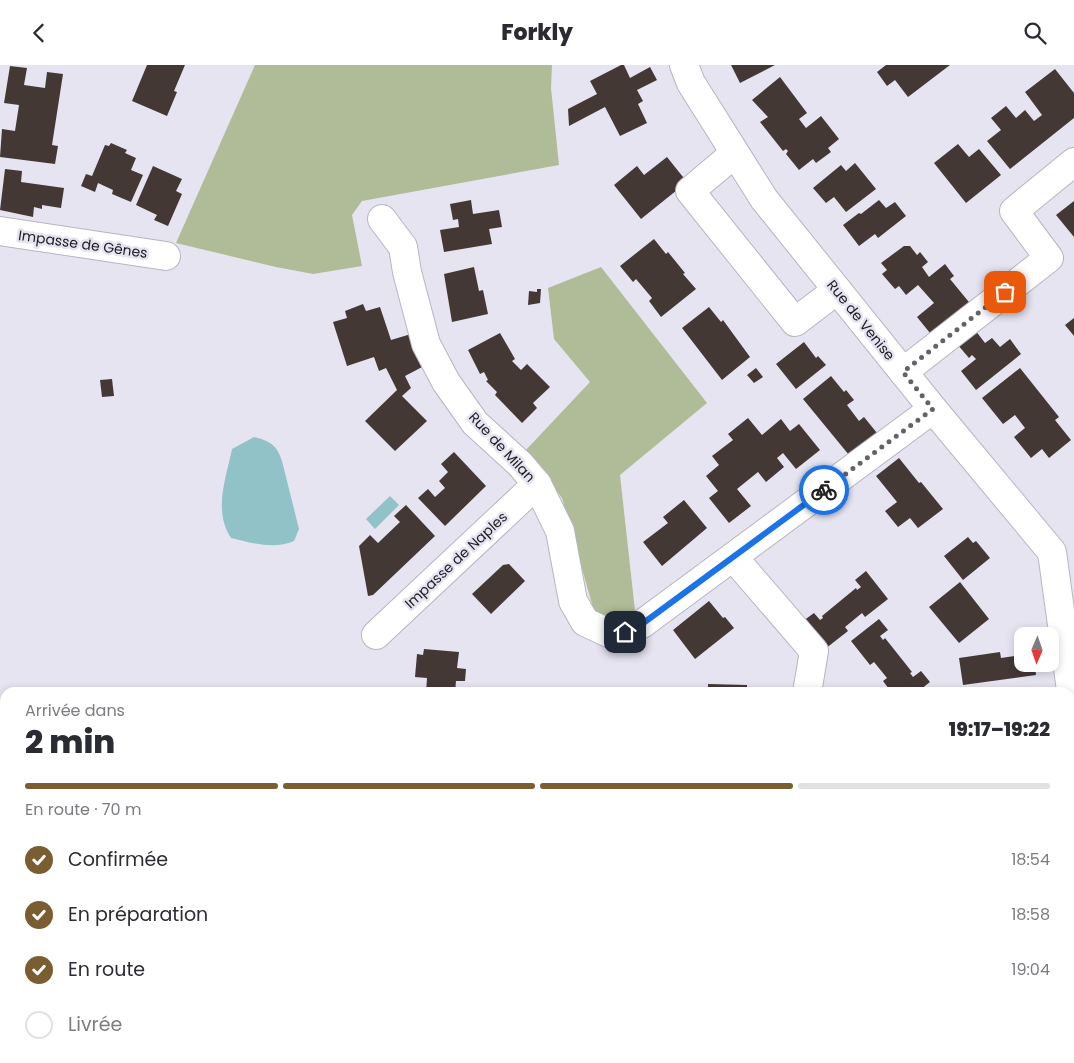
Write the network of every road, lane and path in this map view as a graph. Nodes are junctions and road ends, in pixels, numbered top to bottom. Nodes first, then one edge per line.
1 (684, 65) edge
2 (734, 154) junction
3 (1074, 161) edge
4 (382, 219) dead end
5 (0, 231) edge
6 (166, 256) dead end
7 (837, 290) junction
8 (903, 372) junction
9 (933, 409) junction
10 (537, 484) junction
11 (733, 557) junction
12 (376, 635) dead end
13 (808, 687) edge
14 (1071, 687) edge

1 - 2 street, Rue de Venise
2 - 7 street, Rue de Venise
2 - 7 street
3 - 8 street
4 - 10 street, Rue de Milan
5 - 6 street, Impasse de Gênes
7 - 8 street, Rue de Venise
8 - 9 street, Rue de Venise
9 - 11 street, Rue de Milan
9 - 14 street, Rue de Venise
10 - 11 street, Rue de Milan
10 - 12 street, Impasse de Naples
11 - 13 street

